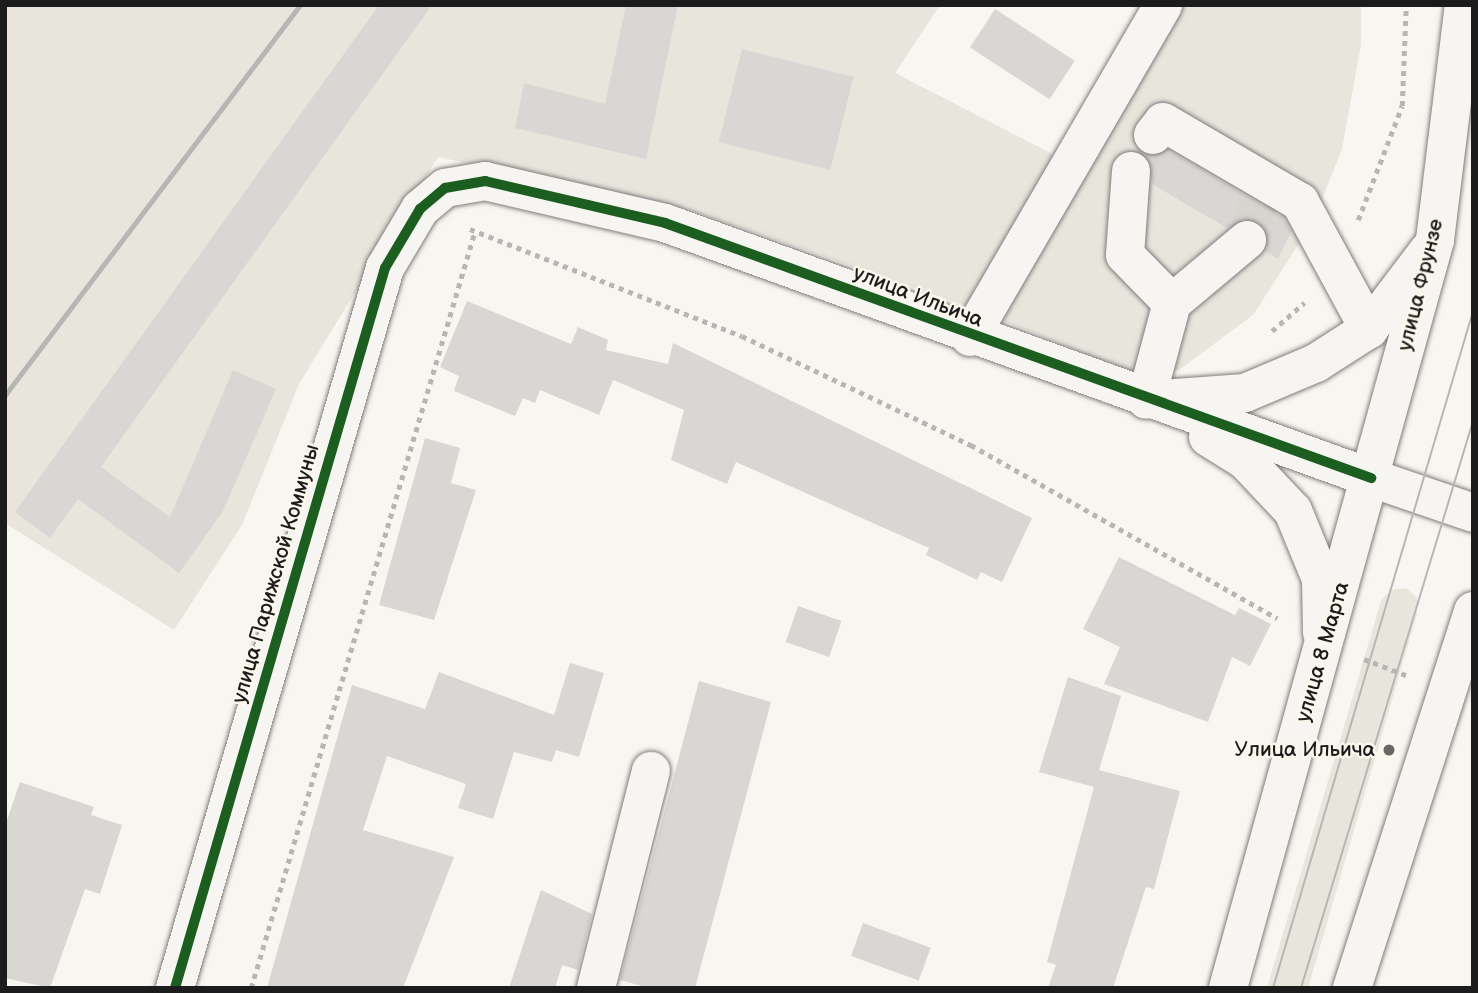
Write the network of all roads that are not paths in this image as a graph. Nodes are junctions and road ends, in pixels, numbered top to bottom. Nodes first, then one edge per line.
1 (1163, 5) edge
2 (1464, 5) edge
3 (1153, 135) dead end
4 (1131, 172) dead end
5 (433, 199) joint
6 (1247, 240) tunnel mouth
7 (1435, 240) junction
8 (1172, 303) junction
9 (1369, 329) junction
10 (970, 337) junction
11 (1146, 400) junction
12 (1371, 478) junction
13 (1473, 513) edge
14 (1473, 611) edge
15 (1323, 650) junction
16 (1459, 683) edge
17 (652, 771) dead end
18 (175, 988) edge
19 (596, 988) edge
20 (1228, 988) edge
21 (1352, 988) edge

1 - 10 street
2 - 7 street, улица Фрунзе
3 - 9 street
4 - 8 street
5 - 10 street, улица Ильича
5 - 18 street, улица Парижской Коммуны
6 - 8 street
7 - 9 street
7 - 12 street, улица Фрунзе
8 - 11 street
9 - 11 street
10 - 11 street, улица Ильича
11 - 12 street, улица Ильича
11 - 15 street
12 - 13 street, улица Ильича
12 - 15 street, улица 8 Марта
14 - 16 street
15 - 20 street, улица 8 Марта
16 - 21 street
17 - 19 street

